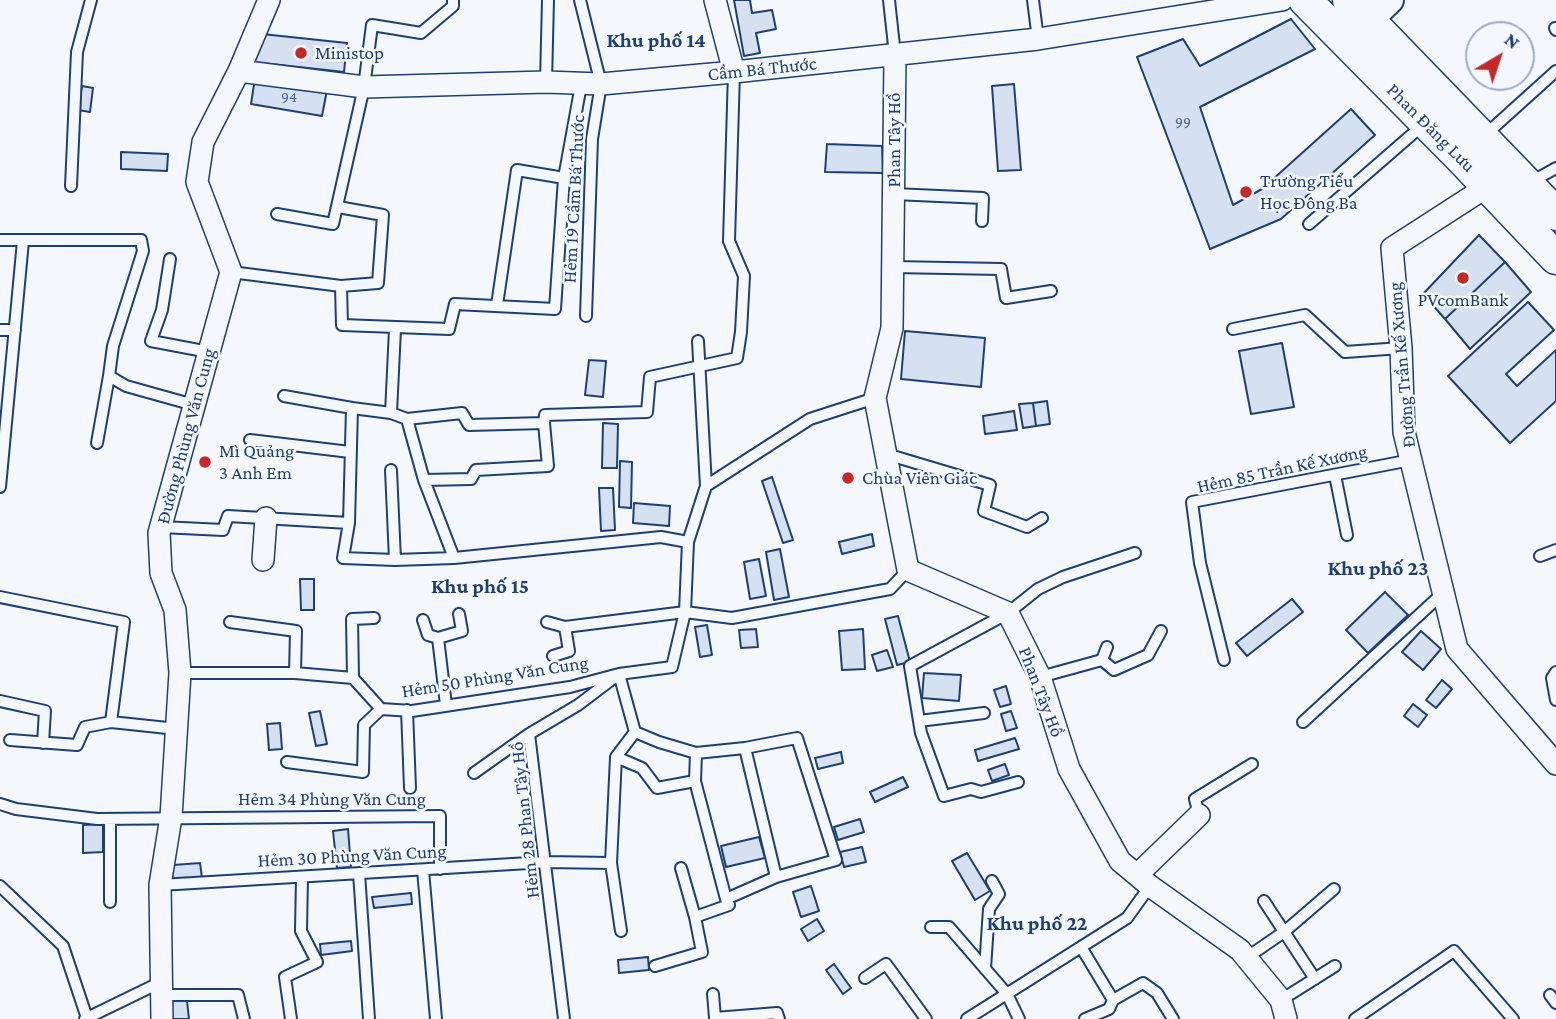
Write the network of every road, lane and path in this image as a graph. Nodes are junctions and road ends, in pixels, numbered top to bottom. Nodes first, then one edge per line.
1 (91, 0) edge
2 (268, 0) edge
3 (453, 0) edge
4 (548, 0) edge
5 (580, 0) edge
6 (715, 0) edge
7 (890, 0) edge
8 (1033, 0) edge
9 (1282, 0) edge
10 (1305, 0) edge
11 (1363, 16) edge
12 (1038, 39) junction
13 (895, 55) junction
14 (240, 71) junction
15 (1556, 71) edge
16 (734, 72) junction
17 (546, 82) junction
18 (591, 85) junction
19 (364, 87) junction
20 (1426, 122) junction
21 (1482, 138) junction
22 (1556, 168) edge
23 (564, 177) junction
24 (1527, 184) junction
25 (71, 186) dead end
26 (1488, 186) junction
27 (894, 194) junction
28 (338, 207) junction
29 (277, 214) dead end
30 (1556, 214) edge
31 (982, 221) dead end
32 (1309, 224) dead end
33 (0, 240) edge
34 (23, 241) junction
35 (1556, 258) edge
36 (170, 259) dead end
37 (893, 267) junction
38 (231, 272) junction
39 (341, 286) junction
40 (1051, 291) dead end
41 (497, 304) junction
42 (586, 316) dead end
43 (395, 329) junction
44 (1233, 329) dead end
45 (0, 330) edge
46 (15, 330) junction
47 (698, 341) dead end
48 (1401, 348) junction
49 (209, 352) junction
50 (699, 366) junction
51 (108, 376) junction
52 (284, 396) dead end
53 (875, 398) junction
54 (194, 405) junction
55 (352, 408) junction
56 (391, 413) junction
57 (407, 419) junction
58 (544, 423) junction
59 (250, 440) dead end
60 (97, 443) dead end
61 (350, 452) junction
62 (886, 454) junction
63 (1411, 460) junction
64 (391, 470) dead end
65 (1335, 475) junction
66 (424, 480) junction
67 (706, 486) junction
68 (0, 487) edge
69 (266, 518) junction
70 (1042, 518) dead end
71 (349, 523) junction
72 (161, 527) junction
73 (1347, 535) dead end
74 (688, 542) junction
75 (1556, 550) edge
76 (1135, 553) dead end
77 (1540, 556) dead end
78 (454, 558) junction
79 (262, 560) dead end
80 (395, 561) junction
81 (908, 570) junction
82 (1443, 593) junction
83 (0, 597) edge
84 (685, 612) junction
85 (1008, 613) junction
86 (459, 614) dead end
87 (374, 618) dead end
88 (423, 620) dead end
89 (230, 622) dead end
90 (547, 622) dead end
91 (565, 627) junction
92 (1161, 631) dead end
93 (438, 638) junction
94 (1107, 647) dead end
95 (552, 656) dead end
96 (1102, 660) junction
97 (1224, 660) dead end
98 (1556, 672) edge
99 (180, 673) junction
100 (295, 673) junction
101 (619, 674) junction
102 (1040, 677) junction
103 (352, 678) junction
104 (1556, 699) edge
105 (0, 701) edge
106 (446, 705) junction
107 (381, 709) junction
108 (407, 710) junction
109 (985, 713) dead end
110 (919, 721) junction
111 (111, 722) junction
112 (1303, 722) dead end
113 (177, 729) junction
114 (635, 732) junction
115 (529, 734) junction
116 (9, 740) dead end
117 (43, 743) junction
118 (745, 748) junction
119 (696, 753) junction
120 (615, 757) junction
121 (287, 762) dead end
122 (1252, 764) dead end
123 (1556, 764) edge
124 (474, 774) dead end
125 (695, 781) junction
126 (1018, 782) dead end
127 (410, 788) dead end
128 (0, 804) edge
129 (1199, 815) joint
130 (171, 817) junction
131 (110, 818) junction
132 (546, 862) junction
133 (611, 863) junction
134 (681, 868) dead end
135 (440, 869) junction
136 (423, 870) junction
137 (359, 873) junction
138 (302, 877) junction
139 (776, 877) junction
140 (1144, 880) junction
141 (992, 881) dead end
142 (160, 885) junction
143 (0, 886) edge
144 (1334, 888) dead end
145 (726, 899) junction
146 (1264, 901) dead end
147 (110, 902) dead end
148 (695, 917) junction
149 (931, 927) dead end
150 (621, 930) dead end
151 (1284, 932) junction
152 (1081, 947) junction
153 (1247, 958) junction
154 (656, 966) dead end
155 (1335, 966) dead end
156 (985, 969) junction
157 (864, 978) dead end
158 (1315, 979) junction
159 (161, 989) junction
160 (713, 994) dead end
161 (1007, 994) junction
162 (1113, 1000) junction
163 (1283, 1010) edge
164 (86, 1019) edge
165 (162, 1019) edge
166 (244, 1019) edge
167 (291, 1019) edge
168 (369, 1019) edge
169 (436, 1019) edge
170 (565, 1019) edge
171 (779, 1019) edge
172 (926, 1019) edge
173 (967, 1019) edge
174 (1019, 1019) edge
175 (1085, 1019) edge
176 (1173, 1019) edge
177 (1355, 1019) edge
178 (1513, 1019) edge

1 - 25 lane
2 - 14 street
3 - 19 lane
4 - 17 lane
5 - 18 lane
6 - 16 street
7 - 13 lane
8 - 12 lane
9 - 12 street, Cầm Bá Thước
10 - 11 main road, Phan Đăng Lưu
11 - 20 main road, Phan Đăng Lưu
11 - 21 main road, Phan Đăng Lưu
12 - 13 street, Cầm Bá Thước
13 - 16 street, Cầm Bá Thước
13 - 27 street, Phan Tây Hồ
14 - 19 street, Cầm Bá Thước
14 - 38 street
15 - 21 lane
16 - 18 street, Cầm Bá Thước
16 - 50 lane
17 - 18 street, Cầm Bá Thước
17 - 19 street, Cầm Bá Thước
18 - 23 lane
18 - 42 lane, Hẻm 19 Cầm Bá Thước
19 - 28 lane
20 - 26 main road, Phan Đăng Lưu
20 - 32 lane
21 - 24 main road, Phan Đăng Lưu
22 - 24 lane
23 - 41 lane
23 - 41 lane
24 - 30 main road, Phan Đăng Lưu
26 - 35 main road, Phan Đăng Lưu
26 - 48 street, Đường Trần Kế Xương
27 - 31 lane
27 - 37 street, Phan Tây Hồ
28 - 29 lane
28 - 39 lane
33 - 34 lane
34 - 46 lane
34 - 51 lane
36 - 49 lane
37 - 40 lane
37 - 53 street, Phan Tây Hồ
38 - 39 lane
38 - 49 street, Đường Phùng Văn Cung
39 - 43 lane
41 - 43 lane
43 - 56 lane
44 - 48 lane
45 - 46 lane
46 - 68 lane
47 - 50 lane
48 - 63 street, Đường Trần Kế Xương
49 - 54 street, Đường Phùng Văn Cung
50 - 58 lane
50 - 67 lane
51 - 54 lane
51 - 60 lane
52 - 55 lane
53 - 62 street, Phan Tây Hồ
53 - 67 lane
54 - 72 street, Đường Phùng Văn Cung
55 - 56 lane
55 - 61 lane
56 - 57 lane
57 - 58 lane
57 - 66 lane
58 - 66 lane
59 - 61 lane
61 - 71 lane
62 - 70 lane
62 - 81 street, Phan Tây Hồ
63 - 65 lane, Hẻm 85 Trần Kế Xương
63 - 82 street, Đường Trần Kế Xương
64 - 80 lane
65 - 73 lane
65 - 97 lane, Hẻm 85 Trần Kế Xương
66 - 78 lane
67 - 74 lane, Hẻm 28 Phan Tây Hồ
69 - 71 lane
69 - 72 lane
69 - 79 street
71 - 80 lane
72 - 99 street, Đường Phùng Văn Cung
74 - 78 lane
74 - 84 lane, Hẻm 28 Phan Tây Hồ
75 - 77 lane
76 - 85 lane
78 - 80 lane
81 - 84 lane
81 - 85 street
82 - 112 lane
82 - 123 street, Đường Trần Kế Xương
83 - 111 lane
84 - 91 lane
84 - 101 lane, Hẻm 28 Phan Tây Hồ
85 - 102 street, Phan Tây Hồ
85 - 110 lane
86 - 93 lane
87 - 103 lane
88 - 93 lane
89 - 100 lane
90 - 91 lane
91 - 95 lane
92 - 96 lane
93 - 106 lane
94 - 96 lane
96 - 102 lane
98 - 104 lane
99 - 100 lane
99 - 113 street, Đường Phùng Văn Cung
100 - 103 lane
101 - 106 lane, Hẻm 50 Phùng Văn Cung
101 - 114 lane
101 - 115 lane, Hẻm 28 Phan Tây Hồ
102 - 140 street, Phan Tây Hồ
103 - 107 lane, Hẻm 50 Phùng Văn Cung
105 - 117 lane
106 - 108 lane, Hẻm 50 Phùng Văn Cung
107 - 108 lane, Hẻm 50 Phùng Văn Cung
107 - 121 lane
108 - 127 lane
109 - 110 lane
110 - 126 lane
111 - 113 lane
111 - 117 lane
113 - 130 street, Đường Phùng Văn Cung
114 - 119 lane
114 - 120 lane
115 - 124 lane
115 - 132 lane, Hẻm 28 Phan Tây Hồ
116 - 117 lane
118 - 119 lane
118 - 139 lane
118 - 139 lane
119 - 125 lane
120 - 125 lane
120 - 133 lane
122 - 129 lane
125 - 145 lane
128 - 131 lane
129 - 140 street
130 - 131 lane
130 - 135 lane, Hẻm 34 Phùng Văn Cung
130 - 142 street, Đường Phùng Văn Cung
131 - 147 lane
132 - 133 lane, Hẻm 30 Phùng Văn Cung
132 - 135 lane, Hẻm 30 Phùng Văn Cung
132 - 170 lane, Hẻm 28 Phan Tây Hồ
133 - 150 lane
134 - 148 lane
135 - 136 lane, Hẻm 30 Phùng Văn Cung
136 - 137 lane, Hẻm 30 Phùng Văn Cung
136 - 169 lane
137 - 138 lane, Hẻm 30 Phùng Văn Cung
137 - 168 lane
138 - 142 lane, Hẻm 30 Phùng Văn Cung
138 - 167 lane
139 - 145 lane
140 - 152 lane
140 - 153 street, Phan Tây Hồ
141 - 156 lane
142 - 159 street, Đường Phùng Văn Cung
143 - 164 lane
144 - 151 lane
145 - 148 lane
146 - 151 lane
148 - 154 lane
149 - 156 lane
151 - 153 lane
151 - 158 lane
152 - 161 lane
152 - 162 lane
153 - 163 street, Phan Tây Hồ
155 - 158 lane
156 - 161 lane
157 - 172 lane
158 - 163 lane
159 - 164 lane
159 - 165 street, Đường Phùng Văn Cung
159 - 166 lane
160 - 171 lane
161 - 173 lane
161 - 174 lane
162 - 175 lane
162 - 176 lane
177 - 178 lane

